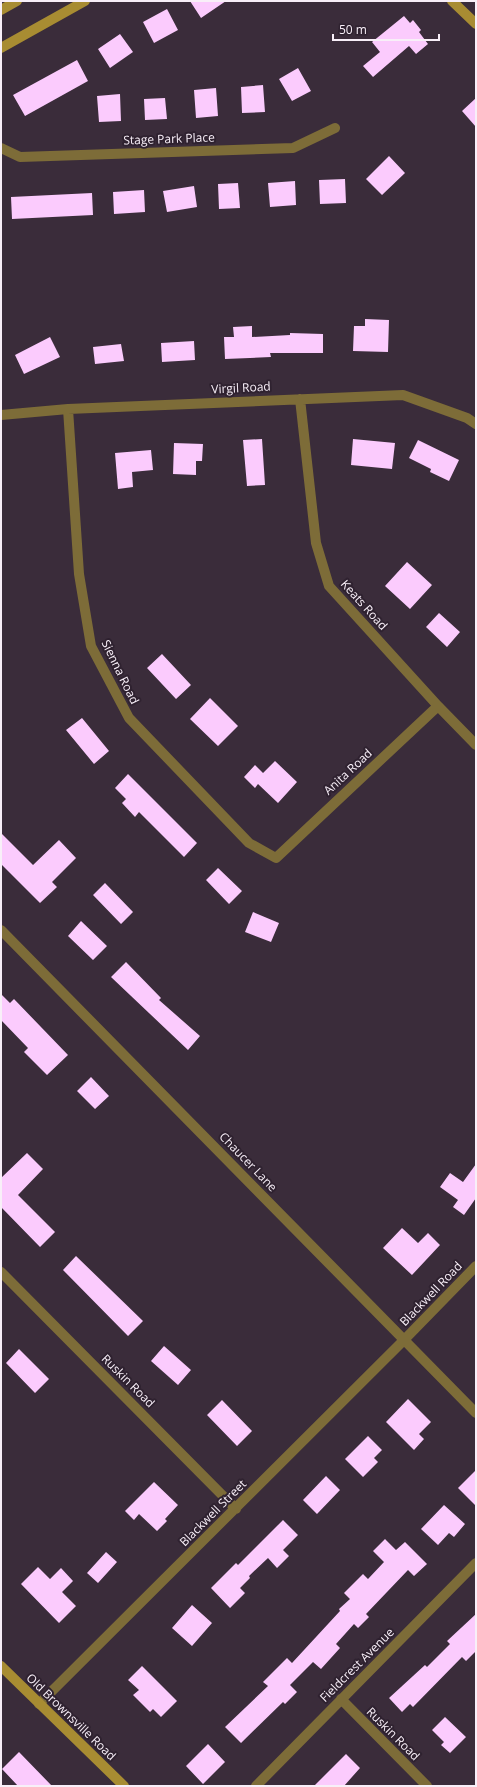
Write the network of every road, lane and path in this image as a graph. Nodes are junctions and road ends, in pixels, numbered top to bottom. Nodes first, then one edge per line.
1 (17, 1) edge
2 (85, 1) edge
3 (452, 1) edge
4 (1, 10) edge
5 (476, 24) edge
6 (1, 48) edge
7 (335, 128) dead end
8 (1, 148) edge
9 (300, 399) junction
10 (68, 409) junction
11 (1, 415) edge
12 (476, 424) edge
13 (438, 706) junction
14 (476, 745) edge
15 (276, 858) joint
16 (1, 930) edge
17 (476, 1266) edge
18 (1, 1272) edge
19 (404, 1340) junction
20 (476, 1413) edge
21 (236, 1509) junction
22 (474, 1568) edge
23 (1, 1666) edge
24 (341, 1699) junction
25 (40, 1704) junction
26 (124, 1786) edge
27 (256, 1786) edge
28 (427, 1786) edge

1 - 4 main road
2 - 6 main road
3 - 5 main road
7 - 8 street, Stage Park Place
9 - 10 street, Virgil Road
9 - 12 street, Virgil Road
9 - 13 street, Keats Road
10 - 11 street, Virgil Road
10 - 15 street, Sienna Road
13 - 14 street, Keats Road
13 - 15 street, Anita Road
16 - 19 street, Chaucer Lane
17 - 19 street, Blackwell Road
18 - 21 street, Ruskin Road
19 - 20 street, Chaucer Lane
19 - 21 street, Blackwell Street
21 - 25 street, Blackwell Street
22 - 24 street, Fieldcrest Avenue
23 - 25 main road, Old Brownsville Road
24 - 27 street, Fieldcrest Avenue
24 - 28 street, Ruskin Road
25 - 26 main road, Old Brownsville Road

